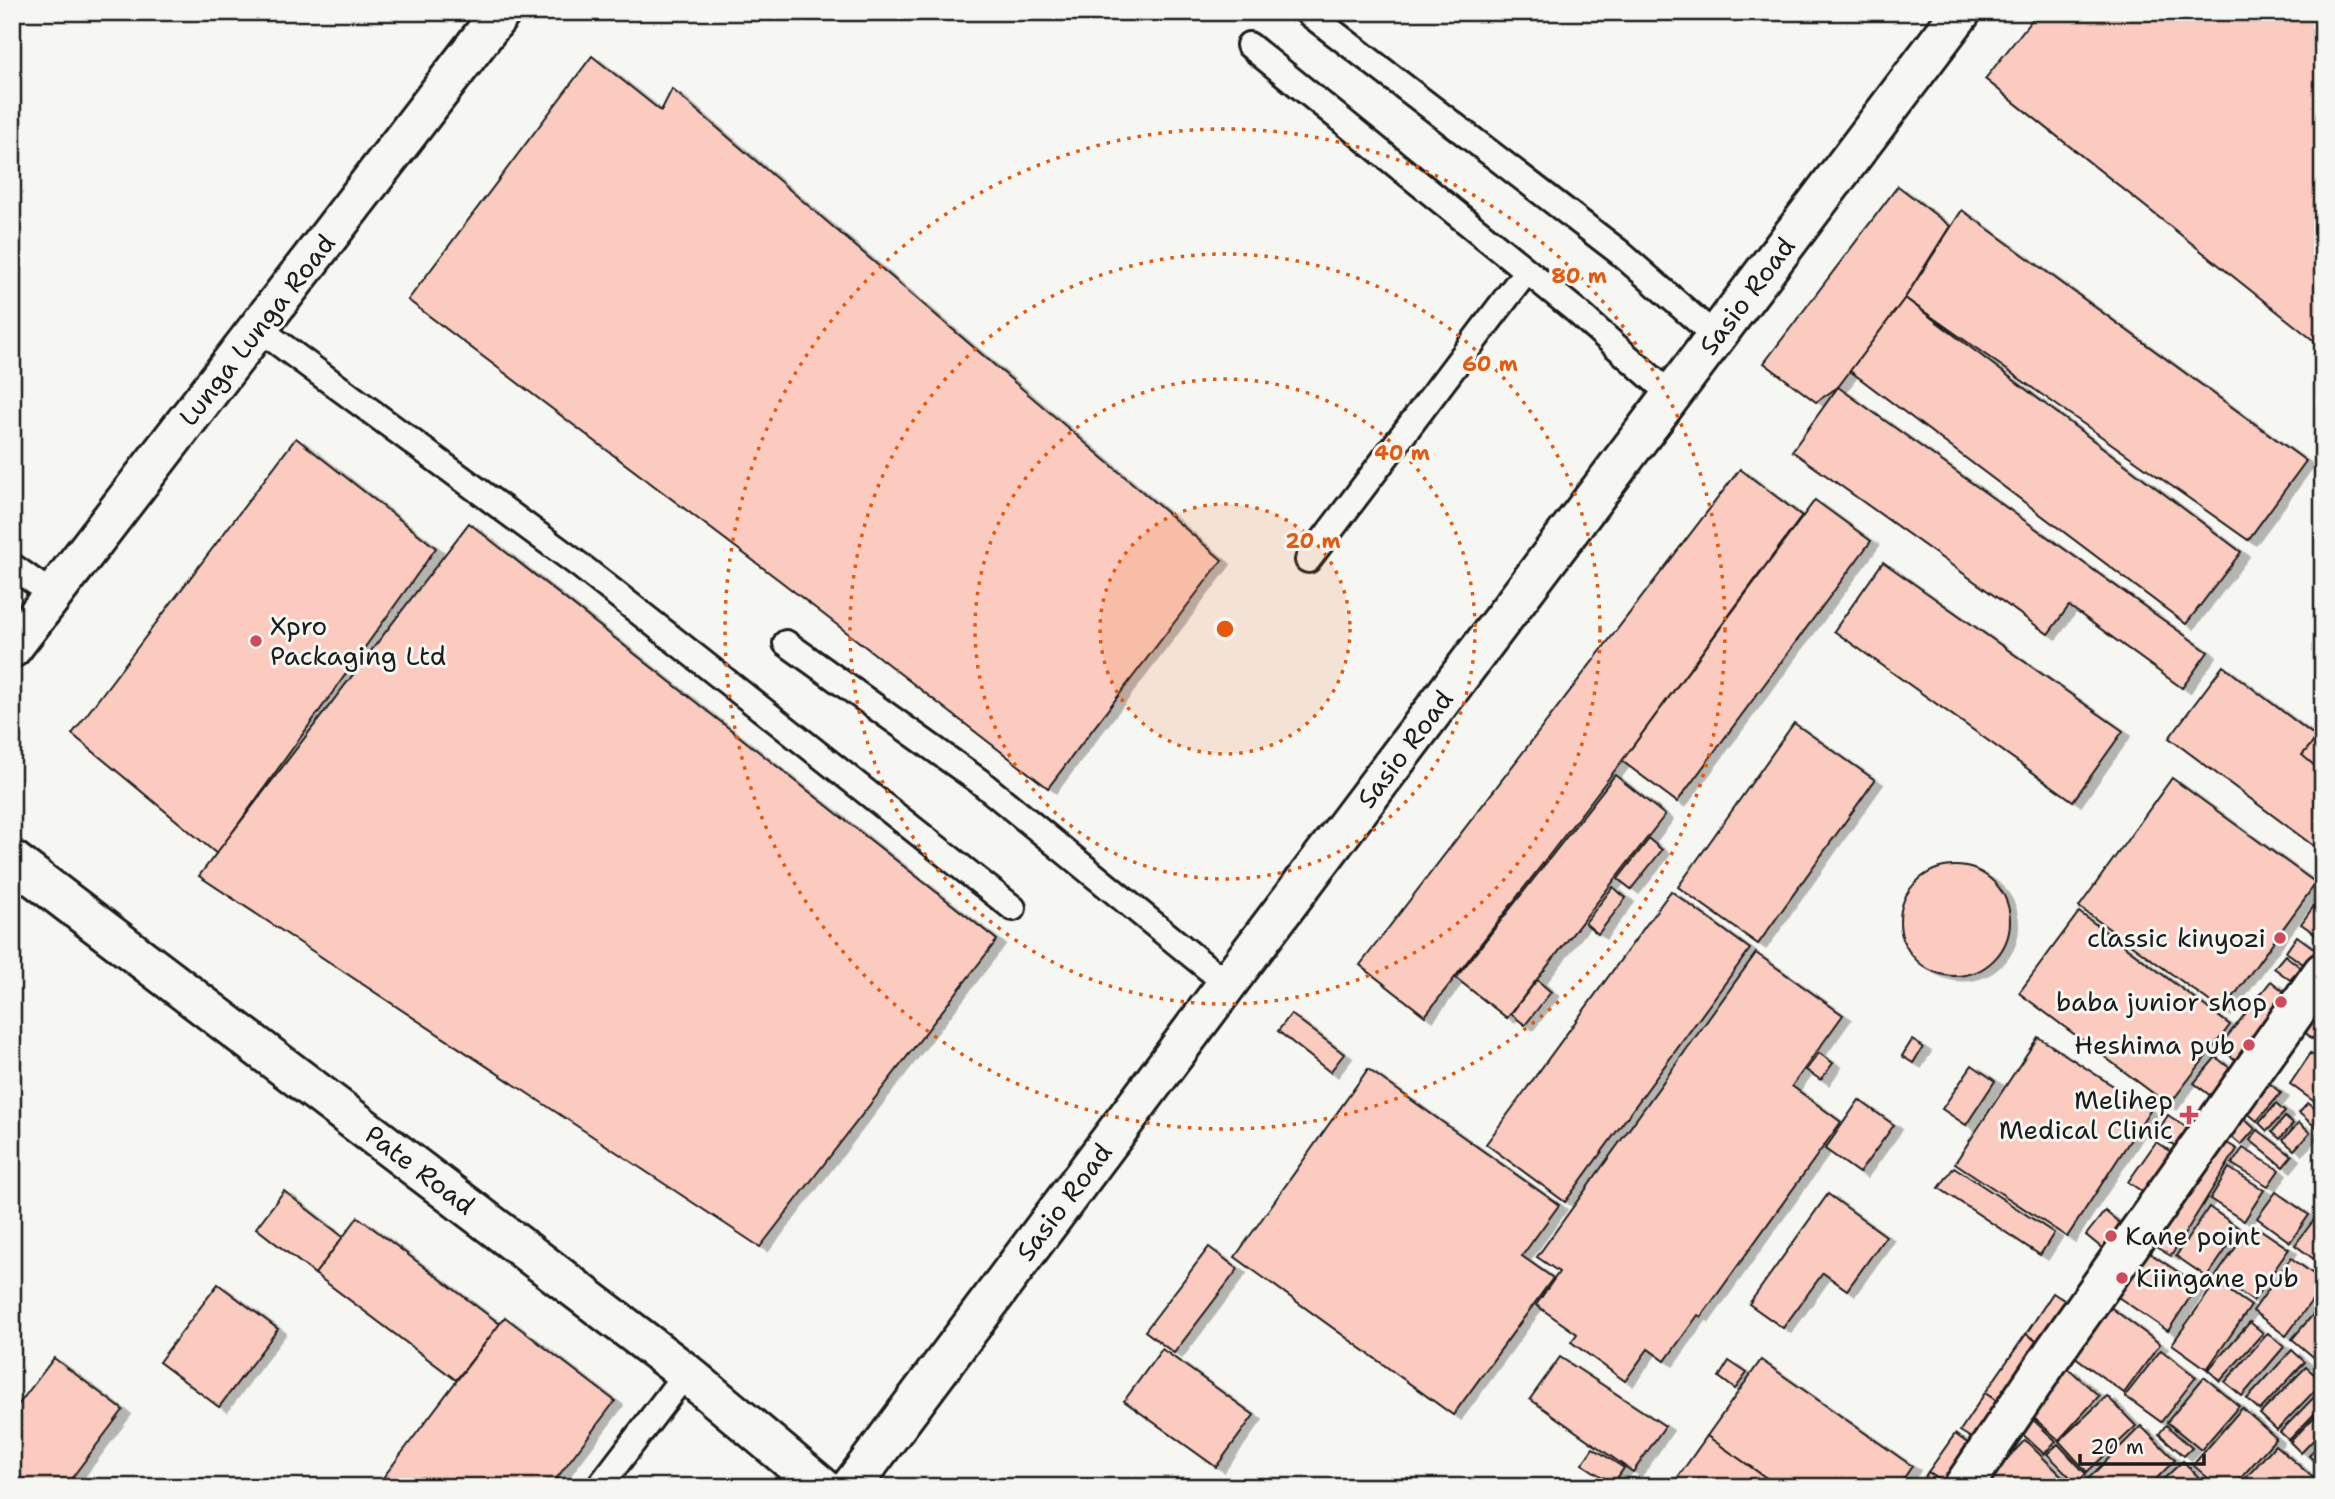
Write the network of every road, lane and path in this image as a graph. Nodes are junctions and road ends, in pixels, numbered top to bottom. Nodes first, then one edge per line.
1 (501, 12) edge
2 (1307, 12) edge
3 (1961, 12) edge
4 (1249, 45) dead end
5 (1526, 272) junction
6 (258, 328) junction
7 (1716, 337) junction
8 (1672, 396) junction
9 (1308, 560) dead end
10 (12, 566) edge
11 (53, 595) junction
12 (786, 643) dead end
13 (12, 648) edge
14 (12, 860) edge
15 (1013, 908) dead end
16 (2323, 972) edge
17 (1227, 984) junction
18 (686, 1373) junction
19 (599, 1487) edge
20 (822, 1487) edge
21 (850, 1487) edge
22 (1963, 1487) edge

1 - 6 street, Lunga Lunga Road
2 - 7 lane
3 - 7 street, Sasio Road
4 - 5 lane
5 - 8 lane
5 - 9 lane
6 - 11 street, Lunga Lunga Road
6 - 15 lane
7 - 8 street, Sasio Road
8 - 17 street, Sasio Road
10 - 11 lane
11 - 13 street, Lunga Lunga Road
12 - 17 lane
14 - 18 street, Pate Road
16 - 22 street
17 - 21 street, Sasio Road
18 - 19 lane
18 - 20 street, Pate Road

